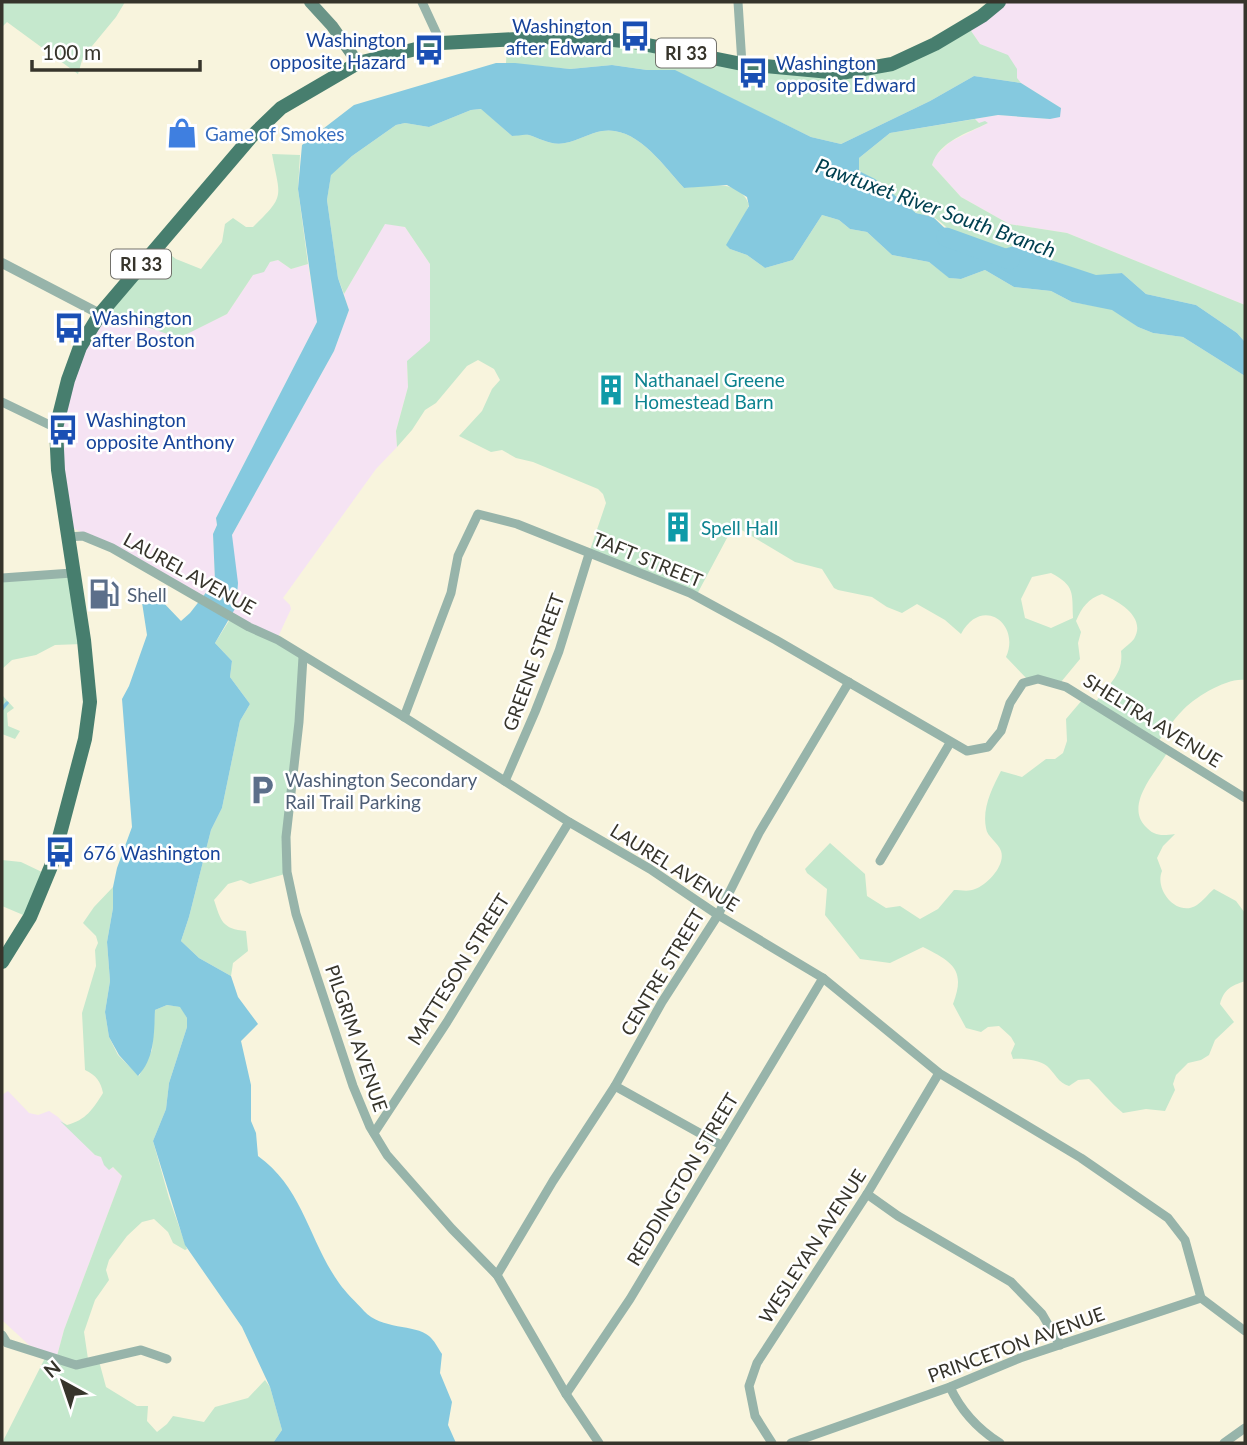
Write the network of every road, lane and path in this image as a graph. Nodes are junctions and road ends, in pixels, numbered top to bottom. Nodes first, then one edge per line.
1 (310, 2) edge
2 (422, 2) edge
3 (738, 2) edge
4 (999, 2) edge
5 (441, 43) junction
6 (358, 63) junction
7 (742, 64) junction
8 (2, 263) edge
9 (100, 314) junction
10 (2, 402) edge
11 (56, 428) junction
12 (67, 537) junction
13 (589, 554) junction
14 (72, 573) junction
15 (2, 578) edge
16 (303, 657) junction
17 (1038, 679) joint
18 (849, 682) junction
19 (404, 717) junction
20 (950, 743) junction
21 (505, 781) junction
22 (1245, 798) edge
23 (569, 822) junction
24 (880, 861) dead end
25 (718, 915) junction
26 (2, 962) edge
27 (822, 978) junction
28 (939, 1073) junction
29 (615, 1086) junction
30 (374, 1133) junction
31 (721, 1145) junction
32 (867, 1194) junction
33 (497, 1275) junction
34 (1201, 1298) junction
35 (1245, 1331) edge
36 (2, 1335) edge
37 (1060, 1345) junction
38 (167, 1359) dead end
39 (950, 1387) junction
40 (566, 1394) junction
41 (1245, 1427) edge
42 (600, 1443) edge
43 (772, 1443) edge
44 (791, 1443) edge
45 (1000, 1443) edge
46 (1224, 1443) edge

1 - 6 main road
2 - 5 street
3 - 7 street
4 - 7 main road, RI 33
5 - 6 main road, RI 33
5 - 7 main road, RI 33
6 - 9 main road, RI 33
8 - 9 street
9 - 11 main road, RI 33
10 - 11 street
11 - 12 main road, RI 33
12 - 14 main road, RI 33
12 - 16 street, LAUREL AVENUE
13 - 18 street, TAFT STREET
13 - 19 street, TAFT STREET
13 - 21 street, GREENE STREET
14 - 15 street
14 - 26 main road, RI 33
16 - 19 street, LAUREL AVENUE
16 - 30 street, PILGRIM AVENUE
17 - 20 street, TAFT STREET
17 - 22 street, SHELTRA AVENUE
18 - 20 street, TAFT STREET
18 - 25 street, CENTRE STREET
19 - 21 street, LAUREL AVENUE
20 - 24 street
21 - 23 street, LAUREL AVENUE
23 - 25 street, LAUREL AVENUE
23 - 30 street, MATTESON STREET
25 - 27 street, LAUREL AVENUE
25 - 29 street, CENTRE STREET
27 - 28 street, LAUREL AVENUE
27 - 31 street, REDDINGTON STREET
28 - 32 street, WESLEYAN AVENUE
28 - 34 street, LAUREL AVENUE
29 - 31 street
29 - 33 street, CENTRE STREET
30 - 33 street, PILGRIM AVENUE
31 - 40 street, REDDINGTON STREET
32 - 37 street
32 - 43 street, WESLEYAN AVENUE
33 - 40 street, PILGRIM AVENUE
34 - 35 street
34 - 37 street, PRINCETON AVENUE
36 - 38 street
37 - 39 street, PRINCETON AVENUE
39 - 44 street, PRINCETON AVENUE
39 - 45 street
40 - 42 street, PILGRIM AVENUE
41 - 46 street

